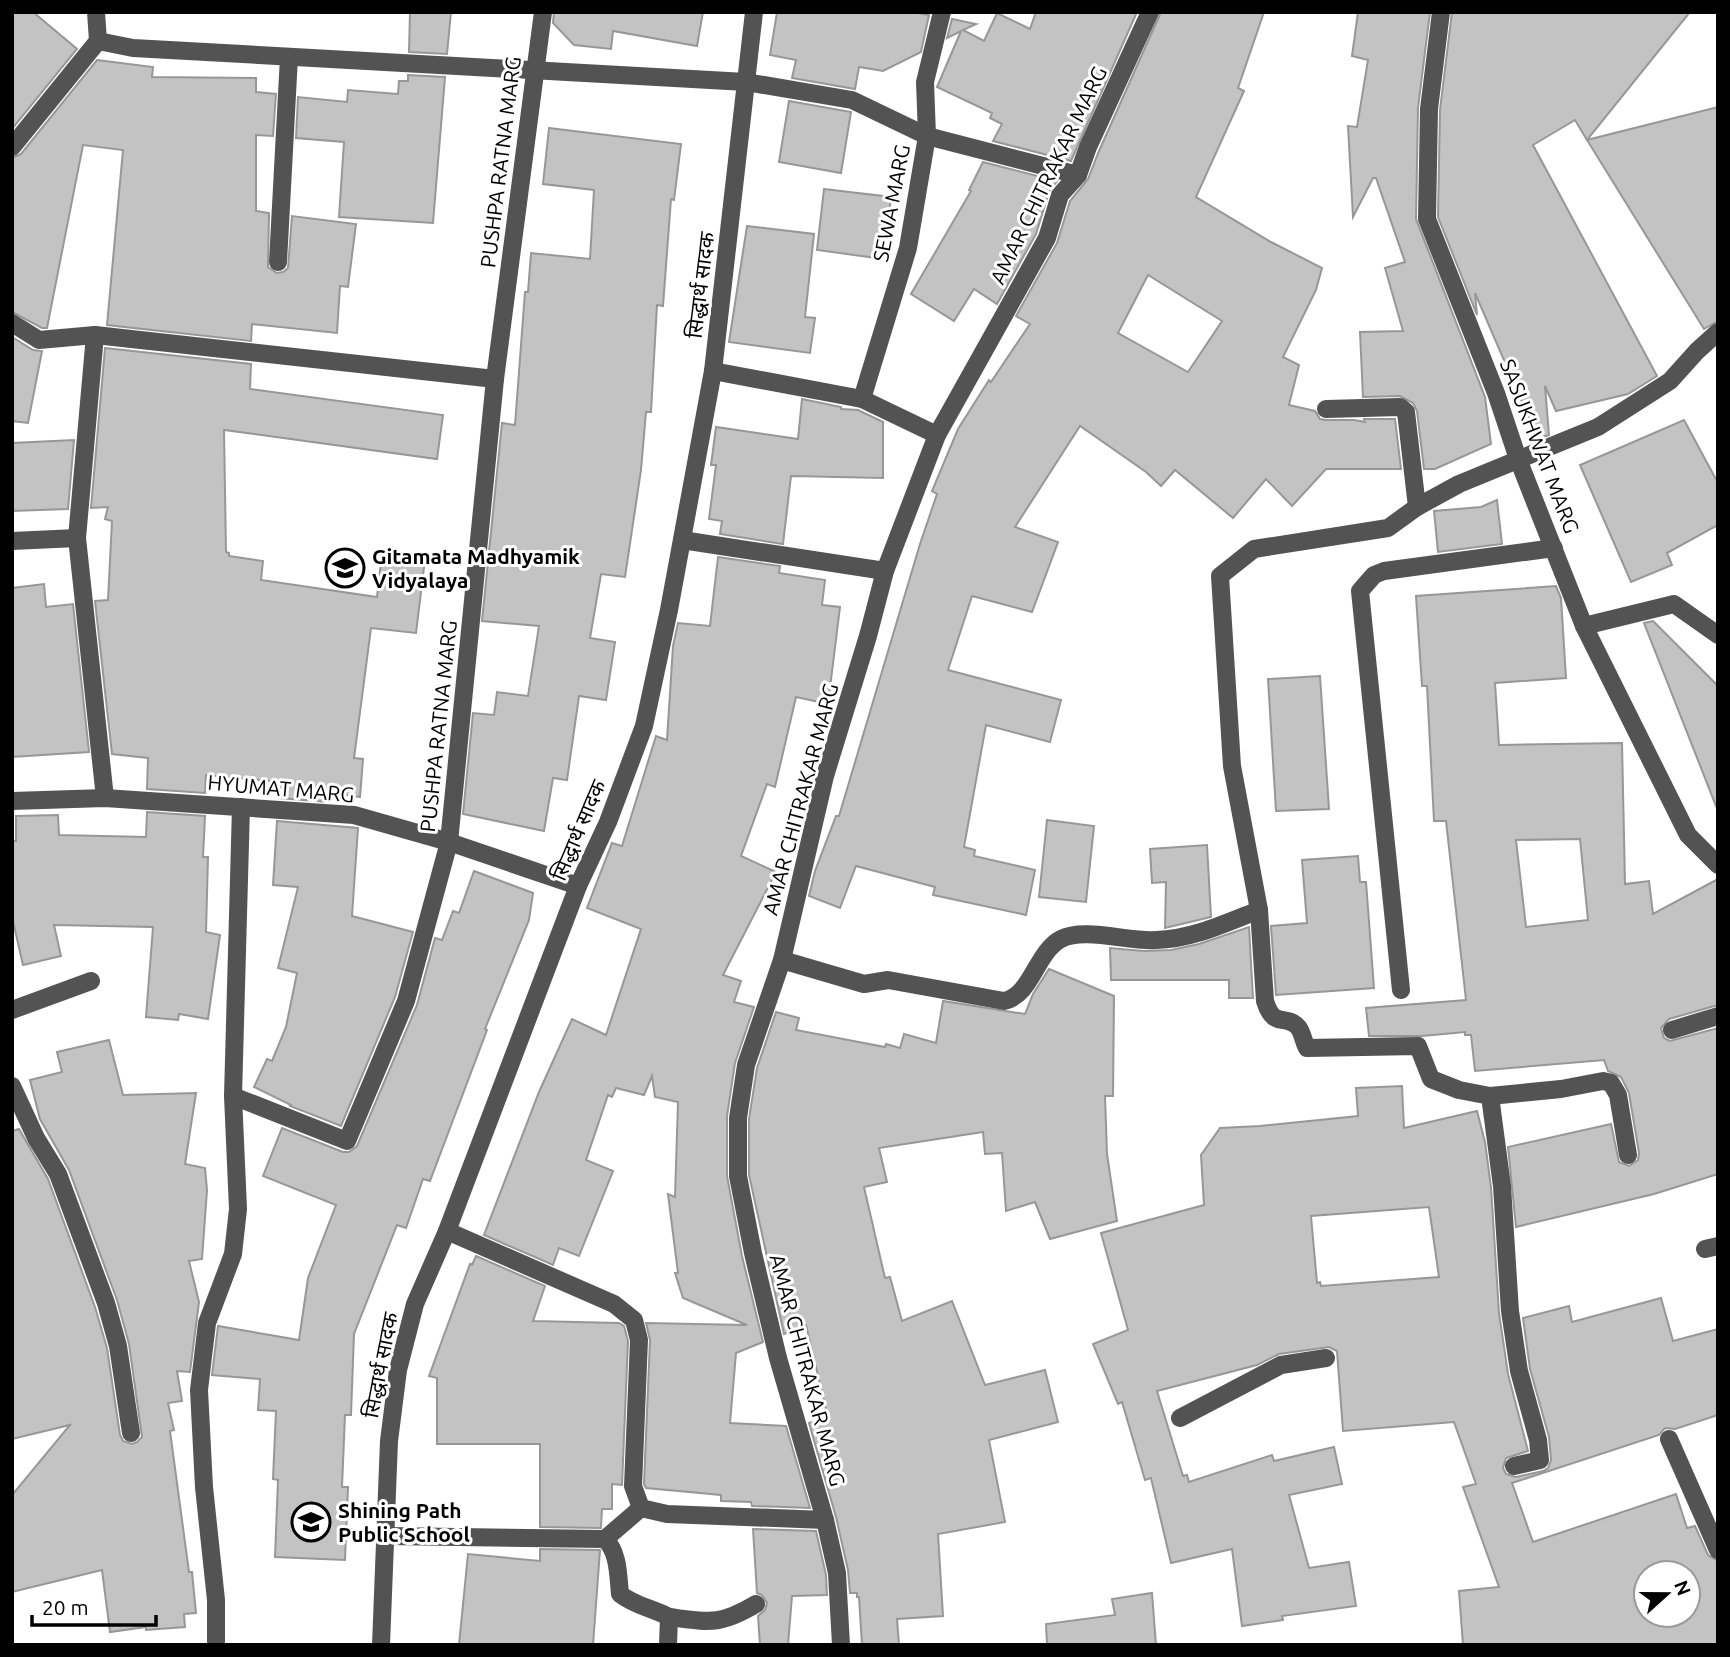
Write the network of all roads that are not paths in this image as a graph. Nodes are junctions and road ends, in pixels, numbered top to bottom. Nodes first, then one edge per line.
1 (96, 12) edge
2 (543, 12) edge
3 (754, 12) edge
4 (942, 12) edge
5 (1150, 12) edge
6 (1441, 12) edge
7 (98, 41) junction
8 (289, 57) junction
9 (535, 71) junction
10 (746, 82) junction
11 (927, 136) junction
12 (12, 148) edge
13 (1078, 175) junction
14 (278, 262) dead end
15 (12, 323) edge
16 (1718, 332) edge
17 (95, 335) junction
18 (713, 371) junction
19 (495, 379) junction
20 (862, 399) junction
21 (1326, 409) dead end
22 (937, 435) junction
23 (1518, 459) junction
24 (1417, 507) junction
25 (77, 538) junction
26 (682, 540) junction
27 (12, 541) edge
28 (1554, 548) junction
29 (885, 571) junction
30 (1584, 626) junction
31 (1718, 635) edge
32 (105, 797) junction
33 (12, 801) edge
34 (241, 807) junction
35 (449, 842) junction
36 (1718, 865) edge
37 (578, 886) junction
38 (1259, 910) junction
39 (782, 960) junction
40 (91, 981) dead end
41 (1401, 990) dead end
42 (12, 1010) edge
43 (1718, 1016) edge
44 (1672, 1030) dead end
45 (12, 1086) edge
46 (233, 1096) junction
47 (1490, 1096) junction
48 (1628, 1155) dead end
49 (447, 1231) junction
50 (1326, 1358) dead end
51 (1180, 1418) dead end
52 (131, 1433) dead end
53 (1669, 1438) dead end
54 (1514, 1466) dead end
55 (641, 1508) junction
56 (825, 1520) junction
57 (387, 1536) junction
58 (605, 1539) junction
59 (1718, 1550) edge
60 (756, 1604) dead end
61 (669, 1617) junction
62 (216, 1645) edge
63 (381, 1645) edge
64 (668, 1645) edge
65 (841, 1645) edge

1 - 7 street
2 - 9 street, PUSHPA RATNA MARG
3 - 10 street, सिद्धार्थ सादक
4 - 11 street, SEWA MARG
5 - 13 street, AMAR CHITRAKAR MARG
6 - 23 street, SASUKHWAT MARG
7 - 8 street
7 - 12 street
8 - 9 street
8 - 14 street
9 - 10 street
9 - 19 street, PUSHPA RATNA MARG
10 - 11 street
10 - 18 street, सिद्धार्थ सादक
11 - 13 street
11 - 20 street, SEWA MARG
13 - 22 street, AMAR CHITRAKAR MARG
15 - 17 street
16 - 23 street
17 - 19 street
17 - 25 street
18 - 20 street
18 - 26 street, सिद्धार्थ सादक
19 - 35 street, PUSHPA RATNA MARG
20 - 22 street
21 - 24 street
22 - 29 street, AMAR CHITRAKAR MARG
23 - 24 street
23 - 28 street, SASUKHWAT MARG
24 - 38 street
25 - 27 street
25 - 32 street
26 - 29 street
26 - 37 street, सिद्धार्थ सादक
28 - 30 street, SASUKHWAT MARG
28 - 41 street
29 - 39 street, AMAR CHITRAKAR MARG
30 - 31 street
30 - 36 street, SASUKHWAT MARG
32 - 33 street, HYUMAT MARG
32 - 34 street, HYUMAT MARG
34 - 35 street, HYUMAT MARG
34 - 46 street
35 - 37 street, HYUMAT MARG
35 - 46 street, PUSHPA RATNA MARG
37 - 49 street, सिद्धार्थ सादक
38 - 39 street
38 - 47 street
39 - 56 street, AMAR CHITRAKAR MARG
40 - 42 street
43 - 44 street
45 - 52 street
46 - 62 street
47 - 48 street
47 - 54 street
49 - 55 street
49 - 57 street, सिद्धार्थ सादक
50 - 51 street
53 - 59 street
55 - 56 street
55 - 58 street
56 - 65 street, AMAR CHITRAKAR MARG
57 - 58 street
57 - 63 street, सिद्धार्थ सादक
58 - 61 street
60 - 61 street
61 - 64 street

